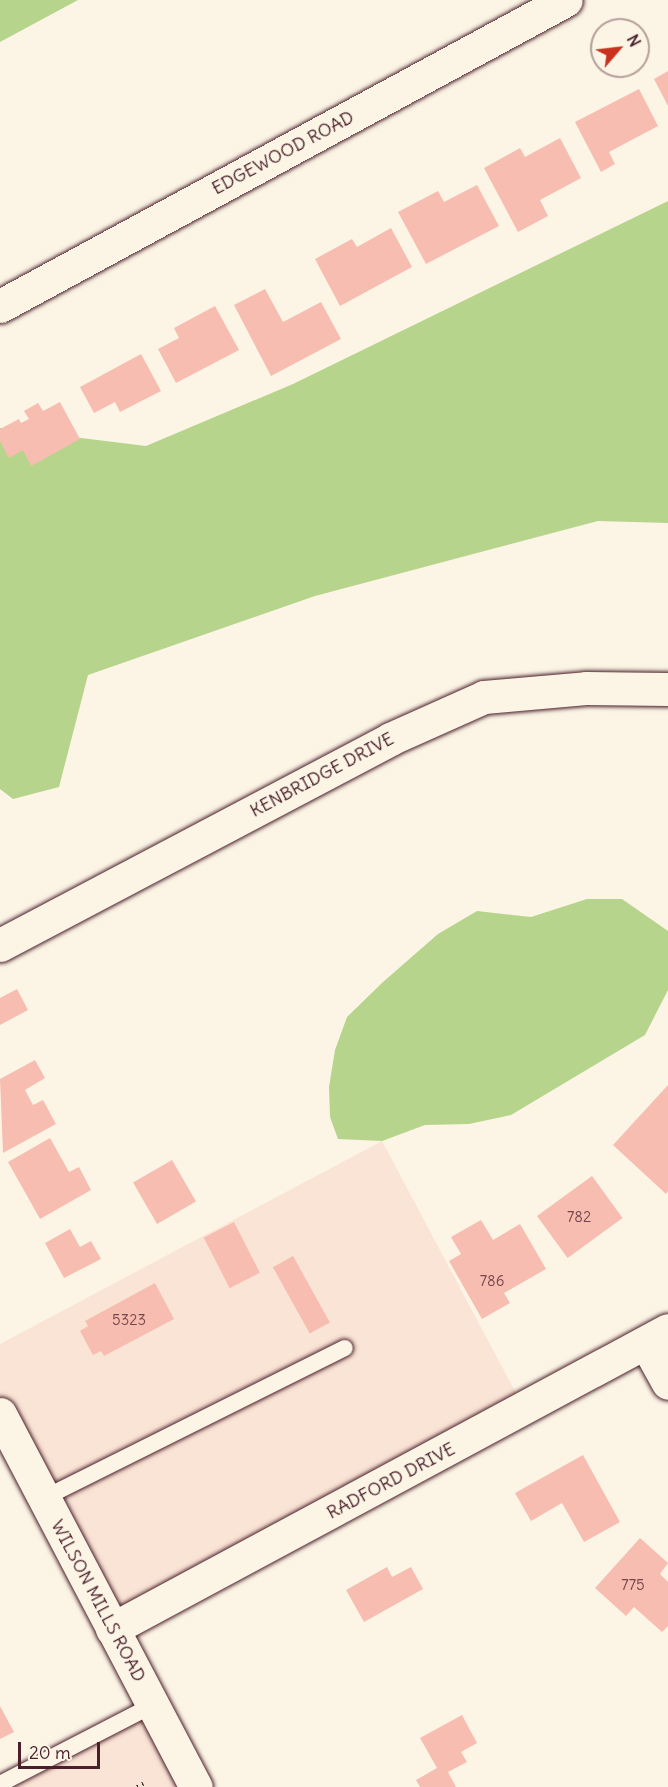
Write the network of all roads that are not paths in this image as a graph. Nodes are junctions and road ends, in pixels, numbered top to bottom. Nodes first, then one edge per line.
1 (566, 0) edge
2 (0, 306) edge
3 (668, 689) edge
4 (0, 945) edge
5 (658, 1338) edge
6 (345, 1348) dead end
7 (668, 1383) edge
8 (0, 1414) edge
9 (44, 1498) junction
10 (112, 1629) junction
11 (153, 1705) junction
12 (0, 1784) edge
13 (196, 1787) edge

1 - 2 street, EDGEWOOD ROAD
3 - 4 street, KENBRIDGE DRIVE
5 - 7 street
5 - 10 street, RADFORD DRIVE
6 - 9 lane
8 - 9 street, WILSON MILLS ROAD
9 - 10 street, WILSON MILLS ROAD
10 - 11 street, WILSON MILLS ROAD
11 - 12 lane
11 - 13 street, WILSON MILLS ROAD

